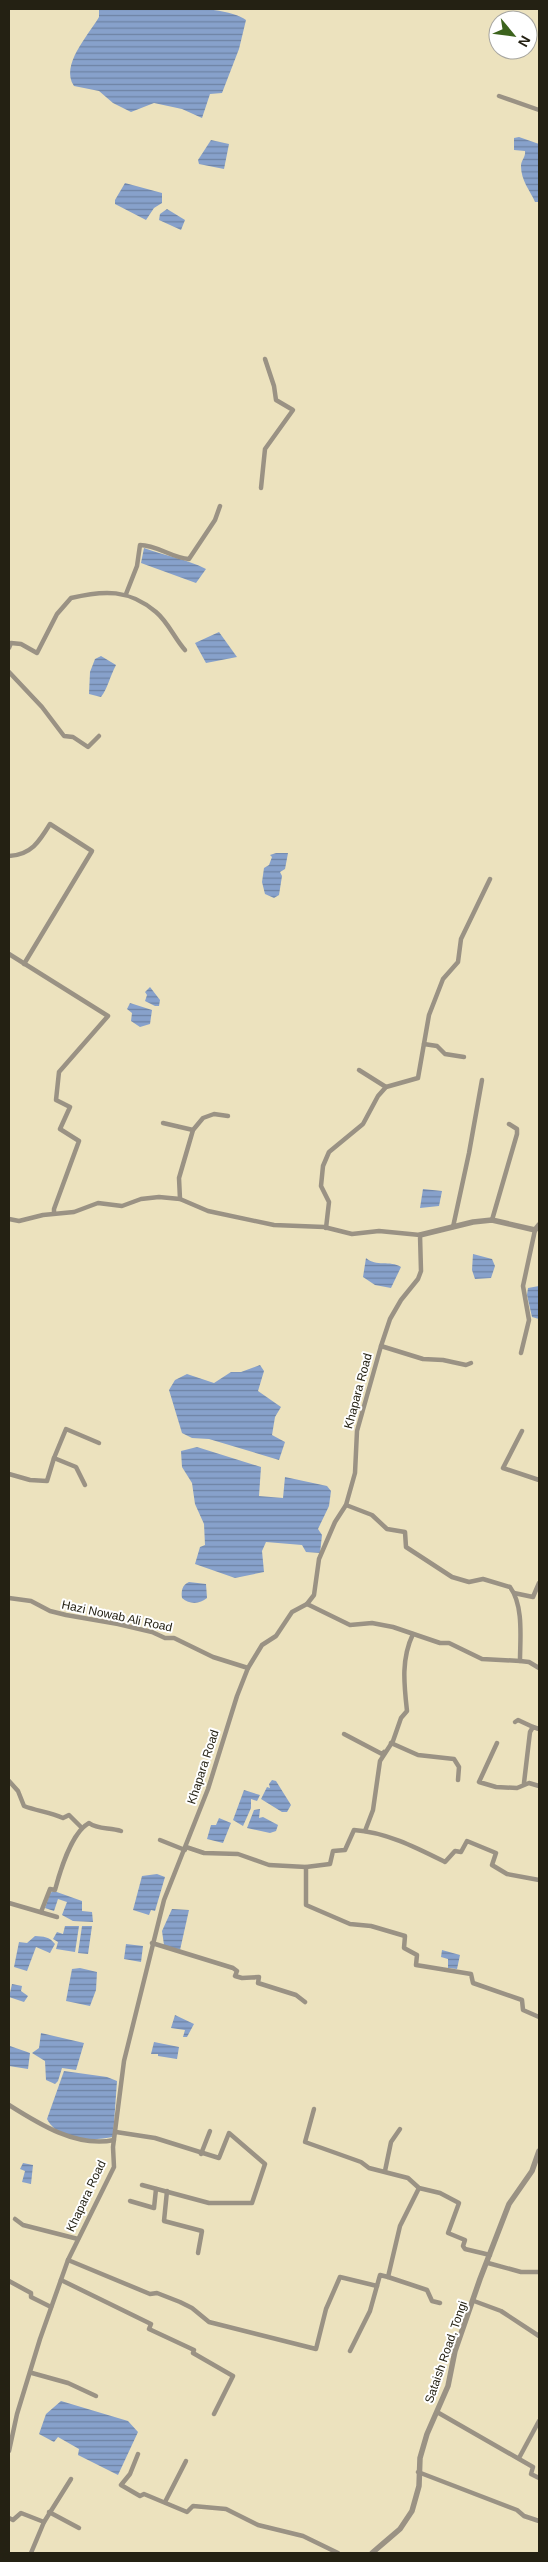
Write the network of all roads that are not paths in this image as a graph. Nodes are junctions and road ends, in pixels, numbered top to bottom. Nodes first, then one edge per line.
1 (498, 96) dead end
2 (539, 110) edge
3 (265, 359) dead end
4 (260, 488) dead end
5 (220, 506) dead end
6 (126, 594) junction
7 (9, 648) edge
8 (184, 650) dead end
9 (9, 672) edge
10 (99, 736) dead end
11 (9, 856) edge
12 (490, 878) dead end
13 (9, 954) edge
14 (24, 964) junction
15 (424, 1044) junction
16 (464, 1057) dead end
17 (359, 1070) dead end
18 (482, 1080) dead end
19 (386, 1087) junction
20 (228, 1116) dead end
21 (163, 1122) dead end
22 (509, 1124) dead end
23 (193, 1130) junction
24 (180, 1199) junction
25 (54, 1213) junction
26 (9, 1220) edge
27 (492, 1220) junction
28 (539, 1225) edge
29 (453, 1227) junction
30 (326, 1228) junction
31 (535, 1230) junction
32 (420, 1235) junction
33 (381, 1346) junction
34 (521, 1353) dead end
35 (471, 1363) dead end
36 (522, 1431) dead end
37 (99, 1442) dead end
38 (54, 1458) junction
39 (9, 1474) edge
40 (539, 1480) edge
41 (85, 1485) dead end
42 (346, 1505) junction
43 (539, 1583) edge
44 (514, 1593) junction
45 (9, 1598) edge
46 (307, 1604) junction
47 (413, 1634) junction
48 (520, 1661) junction
49 (248, 1668) junction
50 (539, 1668) edge
51 (514, 1722) dead end
52 (533, 1727) junction
53 (539, 1729) edge
54 (344, 1734) dead end
55 (391, 1743) junction
56 (497, 1743) dead end
57 (384, 1751) junction
58 (458, 1780) dead end
59 (9, 1781) edge
60 (524, 1784) junction
61 (539, 1786) edge
62 (81, 1827) junction
63 (121, 1831) dead end
64 (365, 1831) junction
65 (160, 1840) dead end
66 (185, 1849) junction
67 (306, 1867) junction
68 (539, 1880) edge
69 (9, 1903) edge
70 (42, 1912) junction
71 (57, 1917) dead end
72 (152, 1943) junction
73 (305, 2002) dead end
74 (539, 2017) edge
75 (9, 2105) edge
76 (314, 2109) dead end
77 (400, 2129) dead end
78 (210, 2131) dead end
79 (116, 2132) junction
80 (114, 2140) junction
81 (539, 2151) edge
82 (201, 2154) junction
83 (385, 2171) junction
84 (142, 2185) dead end
85 (419, 2188) junction
86 (156, 2190) junction
87 (167, 2191) junction
88 (130, 2201) dead end
89 (15, 2219) dead end
90 (78, 2239) junction
91 (198, 2253) dead end
92 (490, 2255) junction
93 (68, 2260) junction
94 (488, 2263) junction
95 (539, 2272) edge
96 (388, 2278) junction
97 (61, 2280) junction
98 (9, 2281) edge
99 (377, 2286) junction
100 (474, 2301) junction
101 (440, 2303) dead end
102 (51, 2307) junction
103 (539, 2336) edge
104 (350, 2351) dead end
105 (32, 2373) junction
106 (96, 2396) dead end
107 (437, 2412) junction
108 (214, 2414) dead end
109 (9, 2420) edge
110 (539, 2421) edge
111 (15, 2422) junction
112 (9, 2451) edge
113 (138, 2454) dead end
114 (519, 2458) junction
115 (186, 2461) dead end
116 (418, 2472) junction
117 (71, 2478) dead end
118 (539, 2478) edge
119 (165, 2502) junction
120 (49, 2512) junction
121 (9, 2518) edge
122 (539, 2521) edge
123 (44, 2522) junction
124 (79, 2528) dead end
125 (31, 2553) edge
126 (338, 2553) edge
127 (372, 2553) edge

1 - 2 street
3 - 4 street
5 - 6 street
6 - 7 street
6 - 8 street
9 - 10 street
11 - 14 street
12 - 15 street
13 - 14 street
14 - 25 street
15 - 16 street
15 - 19 street
17 - 19 street
18 - 29 street
19 - 30 street
20 - 23 street
21 - 23 street
22 - 27 street
23 - 24 street
24 - 25 street
24 - 30 street
25 - 26 street
27 - 29 street
27 - 31 street
28 - 31 street
29 - 32 street
30 - 32 street
31 - 34 street
32 - 33 street, Khapara Road
33 - 35 street
33 - 42 street, Khapara Road
36 - 40 street
37 - 38 street
38 - 39 street
38 - 41 street
42 - 44 street
42 - 46 street, Khapara Road
43 - 44 street
44 - 48 street
45 - 49 street, Hazi Nowab Ali Road
46 - 47 street
46 - 49 street, Khapara Road
47 - 48 street
47 - 55 street
48 - 50 street
49 - 66 street, Khapara Road
51 - 52 street
52 - 53 street
52 - 60 street
54 - 57 street
55 - 57 street
55 - 58 street
56 - 60 street
57 - 64 street
59 - 62 street
60 - 61 street
62 - 63 street
62 - 70 street
64 - 67 street
64 - 68 street
65 - 66 street
66 - 67 street
66 - 72 street, Khapara Road
67 - 74 street
69 - 70 street
70 - 71 street
72 - 73 street
72 - 79 street, Khapara Road
75 - 80 street
76 - 83 street
77 - 83 street
78 - 82 street
79 - 80 street, Khapara Road
79 - 82 street
80 - 90 street, Khapara Road
81 - 92 street, Sataish Road, Tongi
82 - 87 street
83 - 85 street
84 - 86 street
85 - 92 street
85 - 96 street
86 - 87 street
86 - 88 street
87 - 91 street
89 - 90 street
90 - 93 street, Khapara Road
92 - 94 street, Sataish Road, Tongi
93 - 97 street, Khapara Road
93 - 99 street
94 - 95 street
94 - 100 street, Sataish Road, Tongi
96 - 99 street
96 - 101 street
97 - 102 street, Khapara Road
97 - 108 street
98 - 102 street
99 - 104 street
100 - 103 street
100 - 107 street, Sataish Road, Tongi
102 - 105 street, Khapara Road
105 - 106 street
105 - 111 street, Khapara Road
107 - 114 street
107 - 116 street, Sataish Road, Tongi
109 - 111 street
110 - 114 street
111 - 112 street, Khapara Road
113 - 119 street
114 - 118 street
115 - 119 street
116 - 122 street
116 - 127 street, Sataish Road, Tongi
117 - 120 street
119 - 126 street
120 - 123 street
120 - 124 street
121 - 123 street
123 - 125 street

